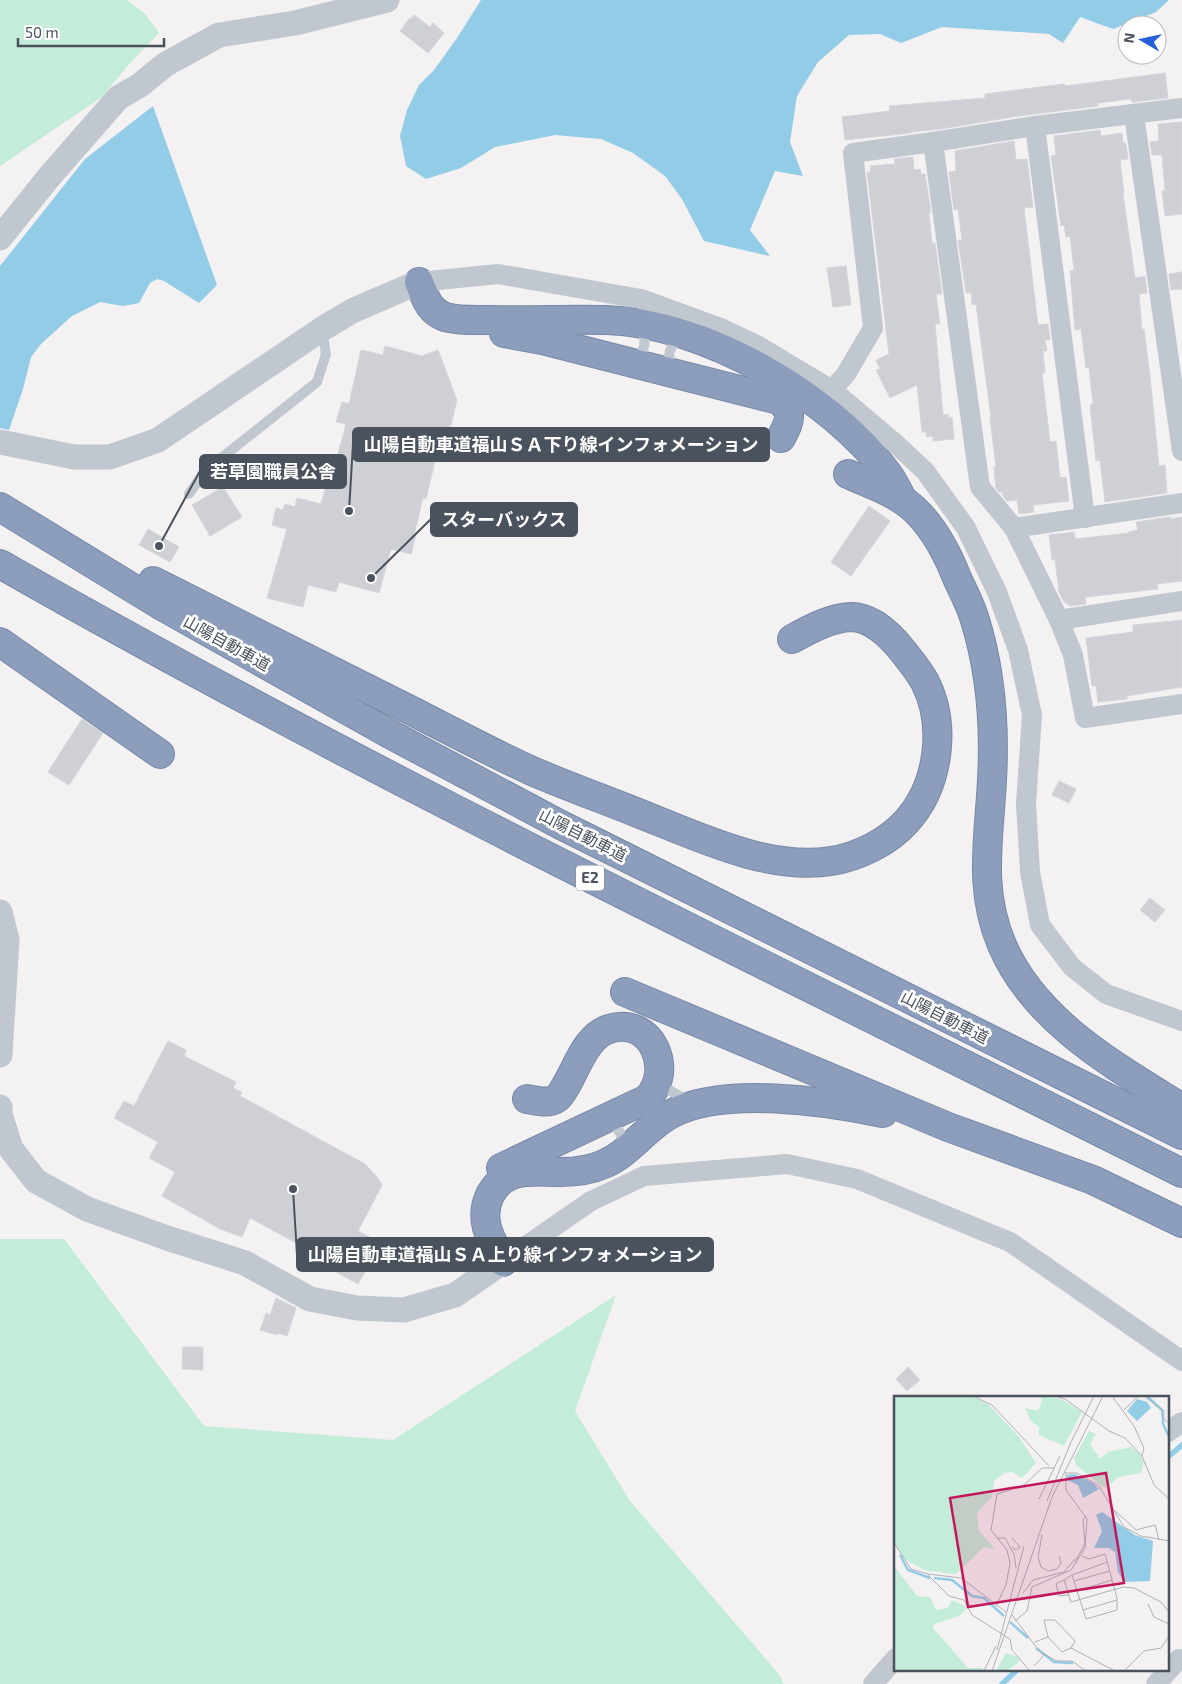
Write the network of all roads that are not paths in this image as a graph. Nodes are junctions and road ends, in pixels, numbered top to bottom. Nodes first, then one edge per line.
1 (386, 0) edge
2 (362, 3) edge
3 (1182, 108) edge
4 (1134, 115) junction
5 (1035, 126) junction
6 (934, 142) junction
7 (0, 238) edge
8 (419, 282) junction
9 (635, 323) junction
10 (322, 329) junction
11 (688, 336) junction
12 (627, 362) junction
13 (679, 375) junction
14 (832, 390) junction
15 (782, 438) dead end
16 (0, 442) edge
17 (1182, 451) edge
18 (848, 474) dead end
19 (189, 494) dead end
20 (903, 500) junction
21 (1182, 503) edge
22 (0, 507) edge
23 (1085, 518) junction
24 (1014, 528) junction
25 (41, 533) junction
26 (3, 566) edge
27 (1182, 601) edge
28 (1059, 620) junction
29 (792, 639) dead end
30 (0, 642) edge
31 (1182, 704) edge
32 (160, 754) dead end
33 (0, 912) edge
34 (624, 992) dead end
35 (1182, 1021) edge
36 (0, 1054) edge
37 (659, 1076) junction
38 (528, 1099) dead end
39 (703, 1103) junction
40 (0, 1107) edge
41 (1182, 1108) edge
42 (598, 1123) junction
43 (948, 1127) junction
44 (1182, 1135) edge
45 (617, 1156) junction
46 (1182, 1173) edge
47 (1182, 1223) edge
48 (503, 1262) junction
49 (1182, 1361) edge
50 (1182, 1422) edge
51 (1170, 1431) edge
52 (1182, 1659) edge
53 (894, 1660) edge
54 (1170, 1669) edge
55 (1167, 1672) edge
56 (873, 1684) edge
57 (1156, 1684) edge

1 - 2 street
2 - 7 street
3 - 4 street
4 - 5 street
4 - 17 street
5 - 6 street
5 - 23 street
6 - 14 street
6 - 24 street
8 - 9 highway
8 - 10 street
8 - 12 highway
8 - 14 street
9 - 11 highway
9 - 12 lane
10 - 16 street
10 - 19 lane
11 - 13 lane
11 - 20 highway
12 - 13 highway
13 - 15 highway
14 - 35 street
18 - 20 highway
20 - 41 highway
21 - 23 street
22 - 25 highway, 山陽自動車道 / E2
23 - 24 street
24 - 28 street
25 - 29 highway
25 - 44 highway, 山陽自動車道 / E2
26 - 46 highway, 山陽自動車道 / E2
27 - 28 street
28 - 31 street
30 - 32 highway
33 - 36 street
34 - 43 highway
37 - 38 highway
37 - 39 lane
37 - 42 highway
39 - 43 highway
39 - 45 highway
40 - 48 street
42 - 45 lane
42 - 48 highway
43 - 47 highway
45 - 48 highway
48 - 49 street
50 - 51 street
52 - 54 street
53 - 56 street
55 - 57 street

